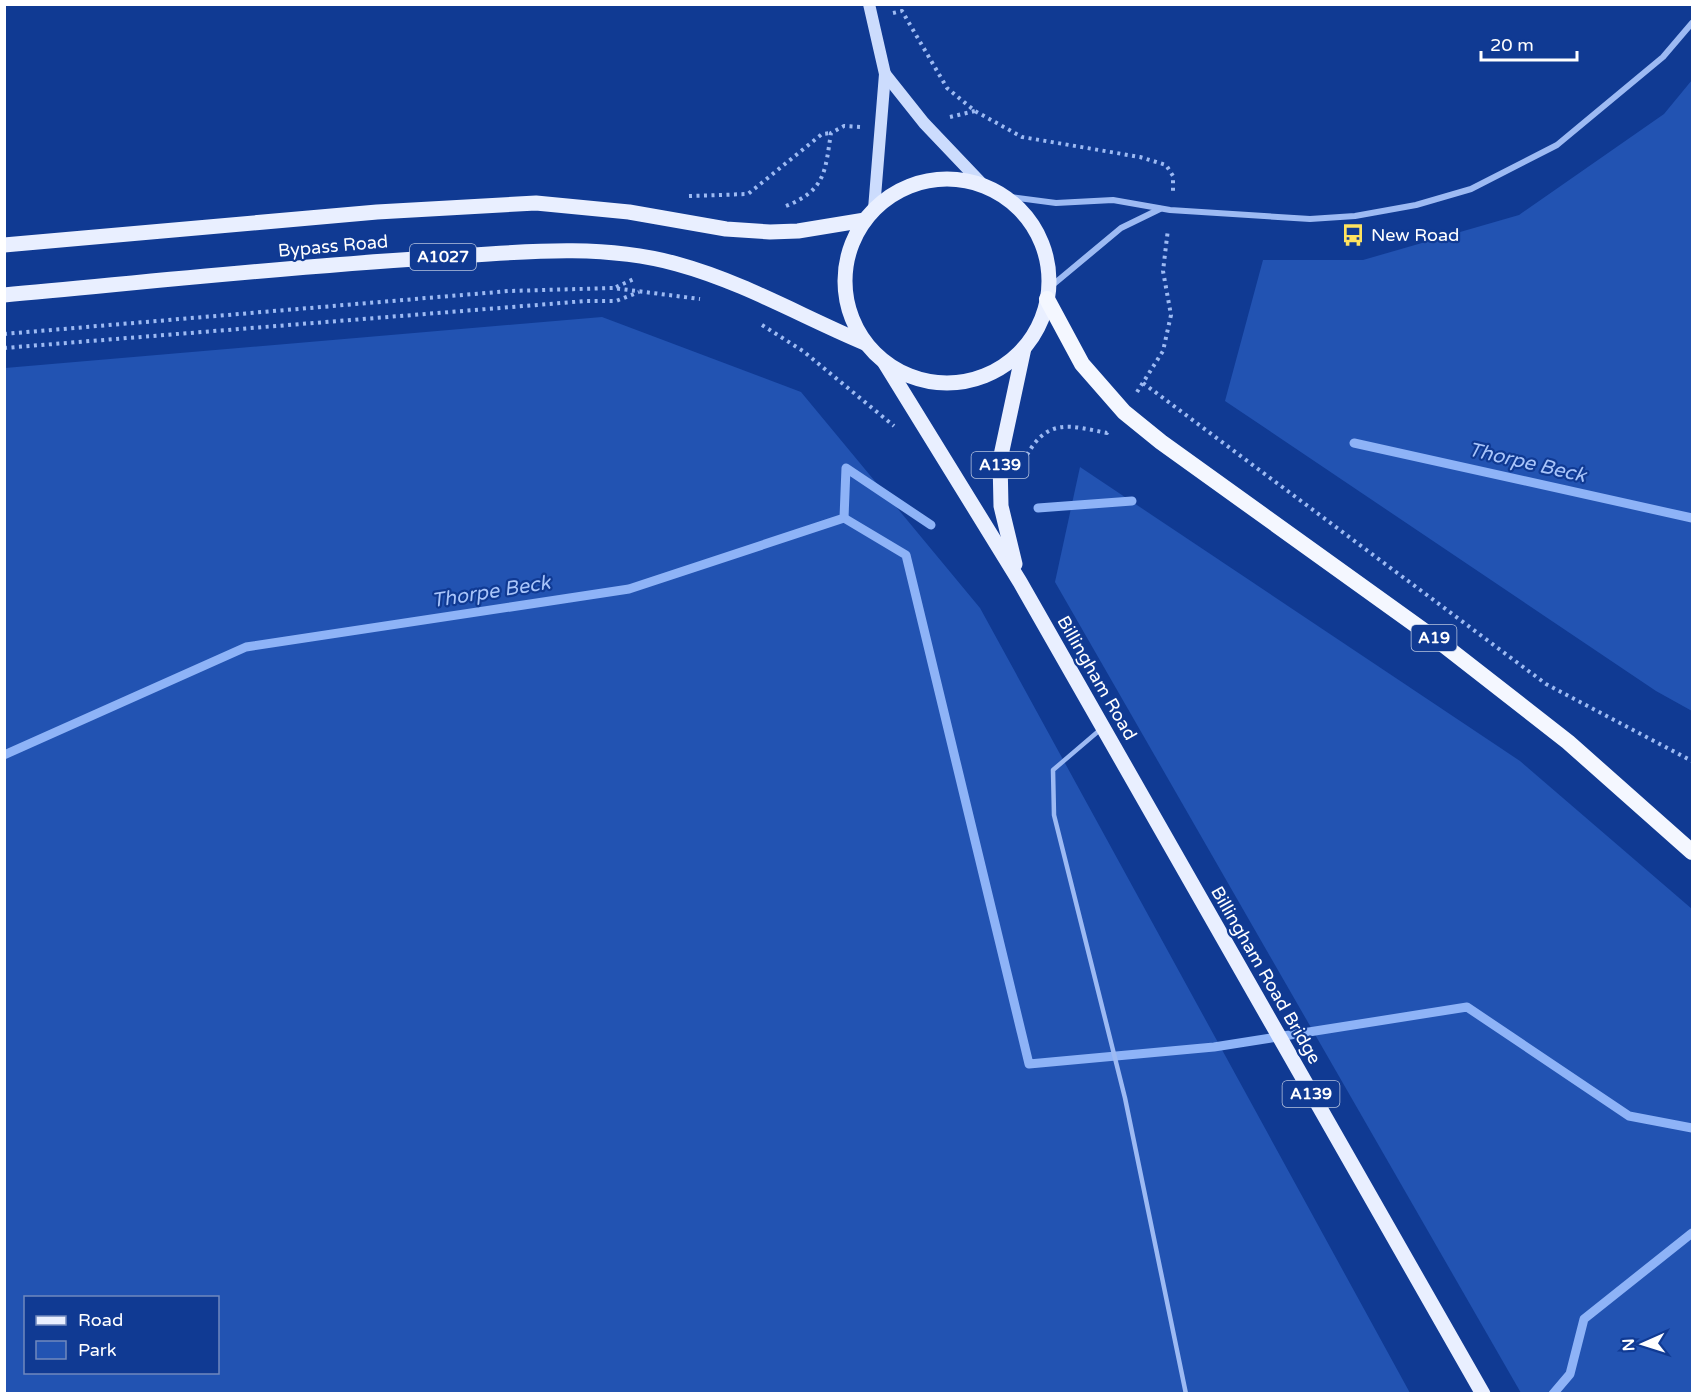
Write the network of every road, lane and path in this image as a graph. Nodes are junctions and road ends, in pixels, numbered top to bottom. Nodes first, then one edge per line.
1 (869, 4) edge
2 (872, 18) junction
3 (1692, 23) edge
4 (885, 74) junction
5 (831, 133) dead end
6 (826, 168) dead end
7 (983, 185) junction
8 (1003, 196) junction
9 (1160, 209) junction
10 (775, 210) dead end
11 (1170, 210) junction
12 (869, 215) junction
13 (684, 220) junction
14 (4, 246) edge
15 (676, 264) junction
16 (642, 291) junction
17 (669, 294) junction
18 (1048, 294) junction
19 (4, 296) edge
20 (704, 299) dead end
21 (759, 322) dead end
22 (4, 334) edge
23 (865, 343) junction
24 (4, 348) edge
25 (1024, 348) junction
26 (885, 363) junction
27 (1143, 383) junction
28 (1124, 412) junction
29 (901, 433) dead end
30 (1000, 460) junction
31 (1020, 582) junction
32 (1103, 727) junction
33 (1692, 762) edge
34 (1140, 795) joint
35 (1692, 852) edge
36 (1186, 1394) edge
37 (1483, 1394) edge

1 - 2 main road
2 - 4 main road
2 - 11 path
3 - 11 street
4 - 7 main road
4 - 12 main road
5 - 13 path
6 - 10 path
7 - 8 main road
7 - 12 main road
8 - 9 street
8 - 18 main road
9 - 11 street
9 - 18 street
11 - 27 path
12 - 13 main road, Bypass Road
12 - 23 main road
13 - 14 main road, Bypass Road
15 - 17 path
15 - 19 main road, Bypass Road / A1027
15 - 23 main road, Bypass Road / A1027
16 - 17 path
16 - 22 path
16 - 24 path
17 - 20 path
18 - 25 main road
18 - 28 highway, A19
21 - 29 path
23 - 26 main road
25 - 26 main road
25 - 30 main road, A139
26 - 31 main road, A139
27 - 28 path
27 - 33 path
28 - 30 path
28 - 35 highway, A19
30 - 31 main road, A139
31 - 32 main road, Billingham Road / A139
32 - 34 main road, Billingham Road / A139
32 - 36 lane
34 - 37 main road, Billingham Road Bridge / A139

